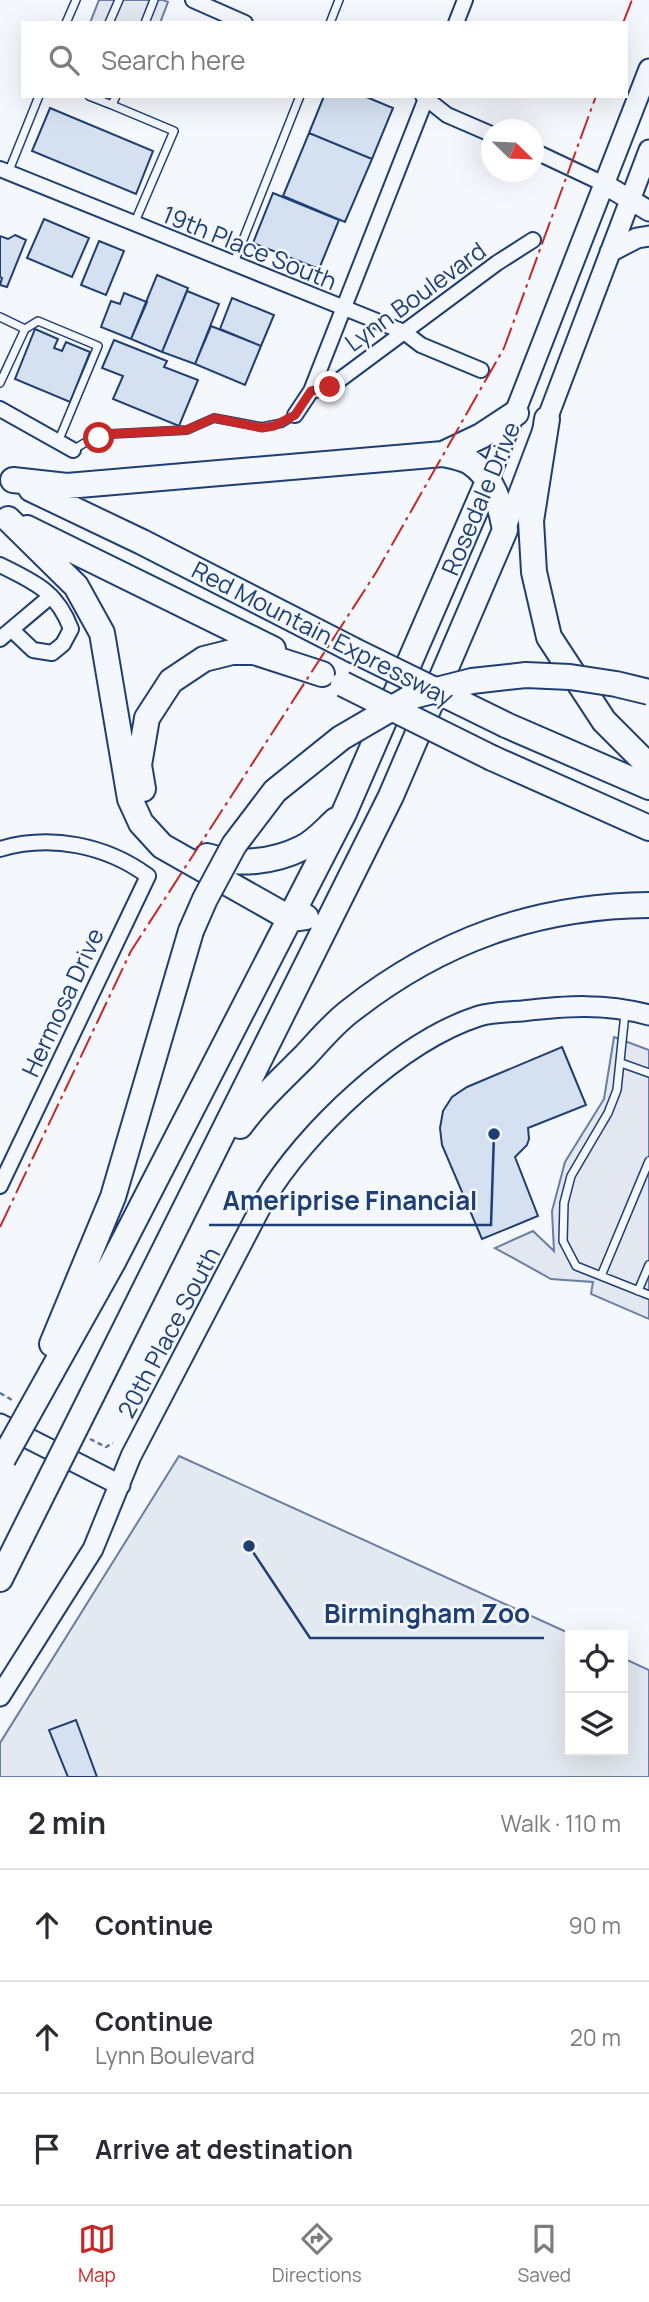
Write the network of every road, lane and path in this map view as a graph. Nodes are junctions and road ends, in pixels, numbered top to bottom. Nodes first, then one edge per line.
1 (76, 0) edge
2 (119, 0) edge
3 (154, 0) edge
4 (193, 0) edge
5 (339, 0) edge
6 (466, 0) edge
7 (67, 21) edge
8 (110, 21) edge
9 (146, 21) edge
10 (240, 21) edge
11 (331, 21) edge
12 (457, 21) edge
13 (649, 69) edge
14 (38, 98) edge
15 (94, 98) edge
16 (115, 98) edge
17 (299, 98) edge
18 (426, 98) edge
19 (427, 98) edge
20 (112, 105) junction
21 (481, 129) edge
22 (649, 150) edge
23 (544, 156) edge
24 (4, 171) edge
25 (604, 184) junction
26 (638, 192) edge
27 (649, 211) edge
28 (134, 225) junction
29 (649, 236) edge
30 (533, 240) dead end
31 (610, 252) junction
32 (233, 265) junction
33 (342, 309) junction
34 (0, 317) edge
35 (25, 329) junction
36 (404, 332) junction
37 (481, 370) dead end
38 (0, 383) edge
39 (311, 391) junction
40 (0, 409) edge
41 (516, 412) junction
42 (295, 415) joint
43 (547, 419) junction
44 (58, 442) junction
45 (73, 450) joint
46 (443, 454) junction
47 (6, 477) edge
48 (489, 480) junction
49 (4, 517) edge
50 (505, 530) junction
51 (0, 565) edge
52 (51, 596) junction
53 (6, 634) edge
54 (332, 679) junction
55 (649, 692) edge
56 (649, 766) edge
57 (649, 787) edge
58 (344, 813) junction
59 (649, 828) edge
60 (0, 849) edge
61 (341, 899) junction
62 (649, 905) edge
63 (291, 919) junction
64 (626, 1009) junction
65 (649, 1015) edge
66 (621, 1063) junction
67 (649, 1073) edge
68 (649, 1161) edge
69 (202, 1177) junction
70 (0, 1186) edge
71 (649, 1265) edge
72 (601, 1276) junction
73 (638, 1291) junction
74 (649, 1295) edge
75 (46, 1371) junction
76 (0, 1424) edge
77 (2, 1462) edge
78 (120, 1485) junction
79 (0, 1579) edge
80 (0, 1696) edge

1 - 7 lane
2 - 8 lane
3 - 9 lane
4 - 10 street
5 - 11 lane
6 - 12 street
13 - 25 street, Rosedale Drive
14 - 24 lane
15 - 20 lane
16 - 20 lane
17 - 32 lane
18 - 33 street
19 - 21 street
20 - 28 lane
22 - 26 street, Rosedale Drive
23 - 25 street
24 - 28 street, 19th Place South
25 - 26 street
25 - 41 street, Rosedale Drive
26 - 27 street
26 - 31 street, Rosedale Drive
28 - 32 street, 19th Place South
29 - 31 street
30 - 36 street, Lynn Boulevard
31 - 43 street, Rosedale Drive
32 - 33 street, 19th Place South
33 - 36 street, 19th Place South
33 - 39 street
34 - 35 lane
35 - 38 lane
35 - 44 lane
36 - 37 street, 19th Place South
36 - 39 street, Lynn Boulevard
39 - 42 street
40 - 44 street
41 - 46 highway
41 - 48 street, Rosedale Drive
42 - 45 lane
43 - 50 street, Rosedale Drive
43 - 56 highway
44 - 45 street
46 - 47 highway
46 - 48 highway
47 - 57 highway, Red Mountain Expressway, bridge
48 - 50 highway
48 - 58 highway, Rosedale Drive
49 - 54 highway, Red Mountain Expressway
49 - 63 highway
50 - 61 highway, Rosedale Drive
51 - 52 street
52 - 53 street
52 - 53 street
54 - 58 highway
54 - 59 highway, Red Mountain Expressway, bridge
55 - 75 highway, bridge
58 - 63 highway, Rosedale Drive
60 - 70 street, Hermosa Drive
61 - 63 highway
61 - 69 highway, Rosedale Drive
62 - 69 highway
63 - 75 highway, Rosedale Drive
64 - 65 street, 20th Place South
64 - 66 lane
64 - 78 street, 20th Place South
66 - 67 lane
66 - 72 lane
68 - 72 lane
69 - 79 highway, bridge
71 - 73 lane
72 - 73 lane
73 - 74 lane
75 - 77 highway, bridge
76 - 78 street
78 - 80 street, 20th Place South

